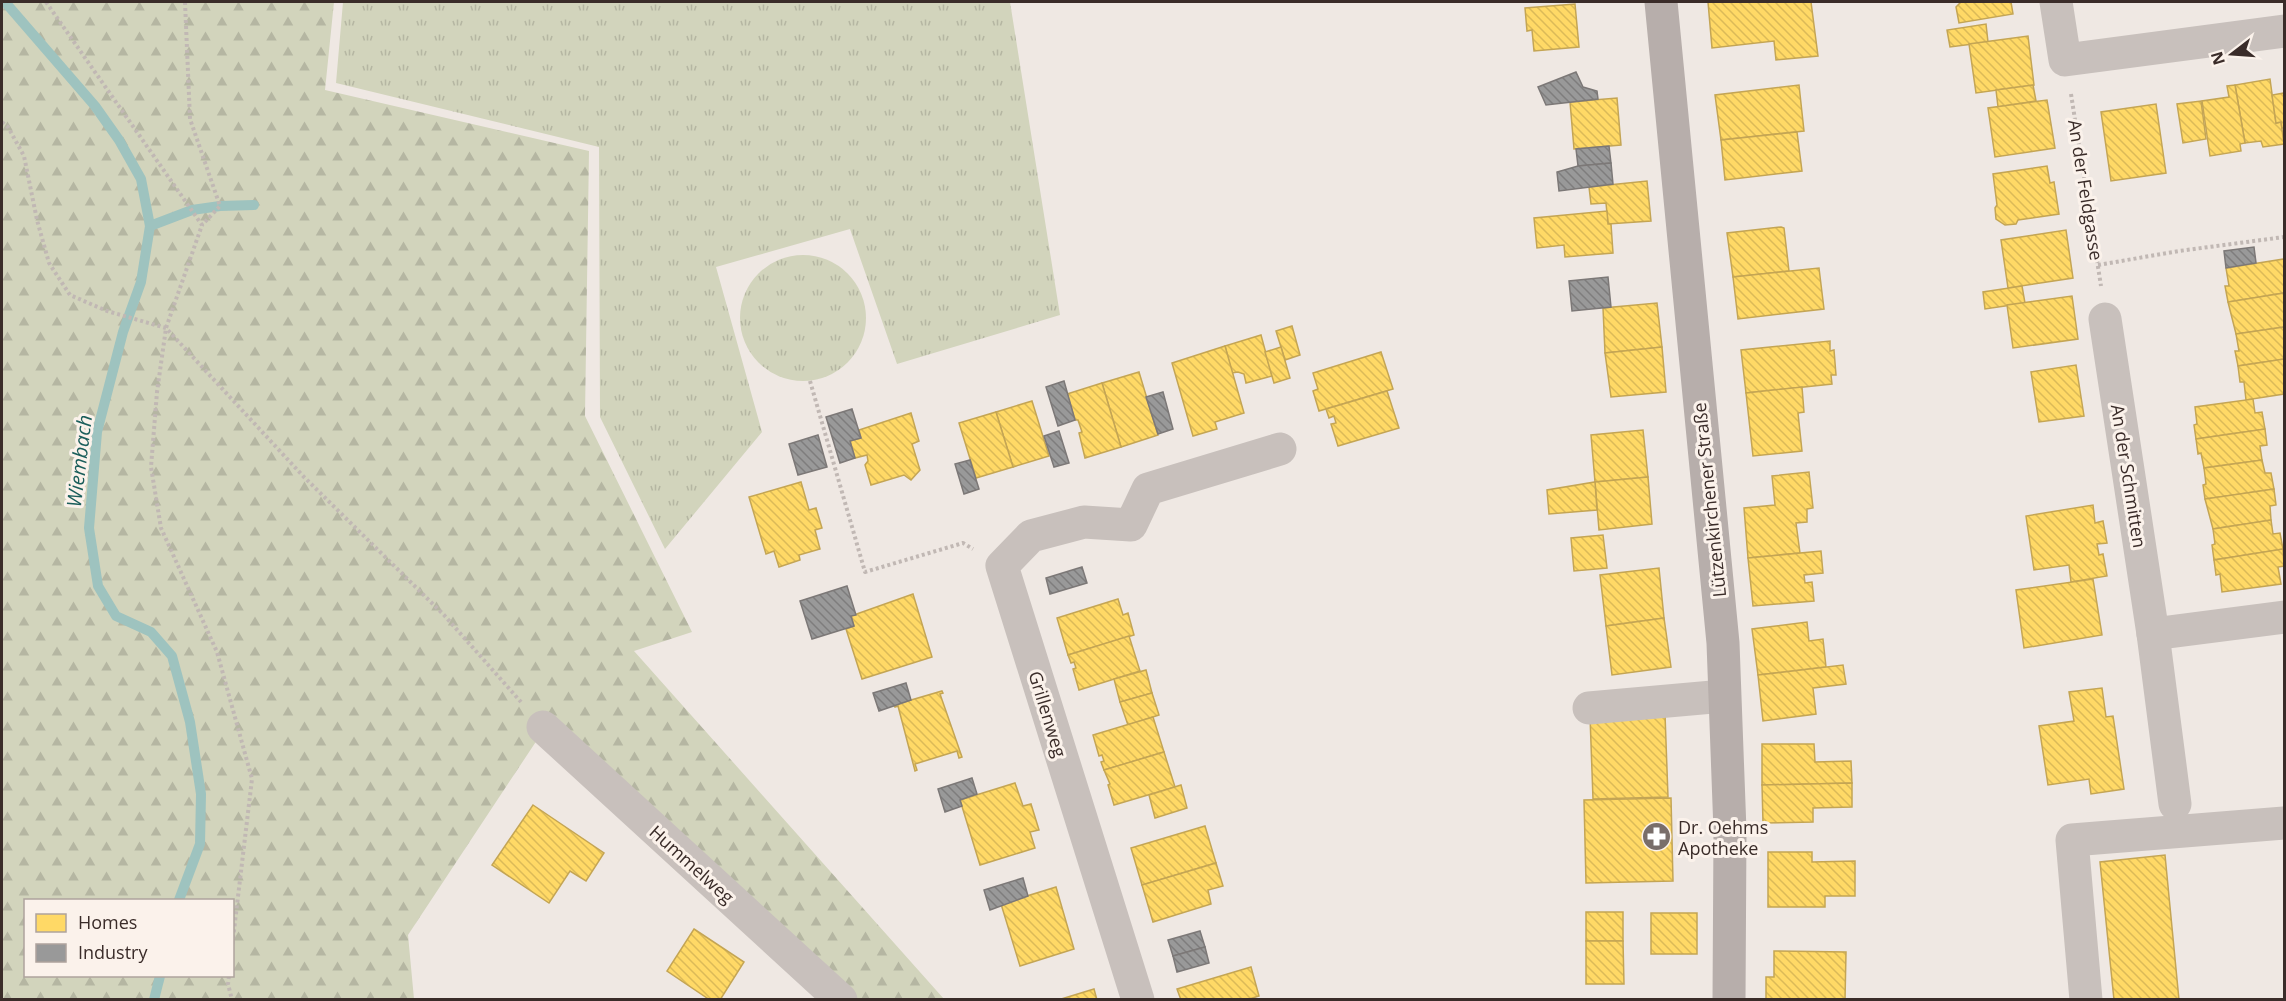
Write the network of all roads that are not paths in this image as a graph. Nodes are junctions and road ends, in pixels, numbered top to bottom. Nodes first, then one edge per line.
1 (1661, 2) edge
2 (2056, 2) edge
3 (2284, 32) edge
4 (2105, 319) road end
5 (1280, 449) dead end
6 (2284, 617) edge
7 (2153, 634) junction
8 (1724, 696) junction
9 (1589, 708) dead end
10 (543, 727) road end
11 (2175, 804) dead end
12 (2284, 823) edge
13 (841, 999) edge
14 (1138, 999) edge
15 (1729, 999) edge
16 (2086, 999) edge

1 - 8 main road, Lützenkirchener Straße
2 - 3 street
4 - 7 street, An der Schmitten
5 - 14 street, Grillenweg
6 - 7 street
7 - 11 street, An der Schmitten
8 - 9 street
8 - 15 main road, Lützenkirchener Straße
10 - 13 street, Hummelweg
12 - 16 street

